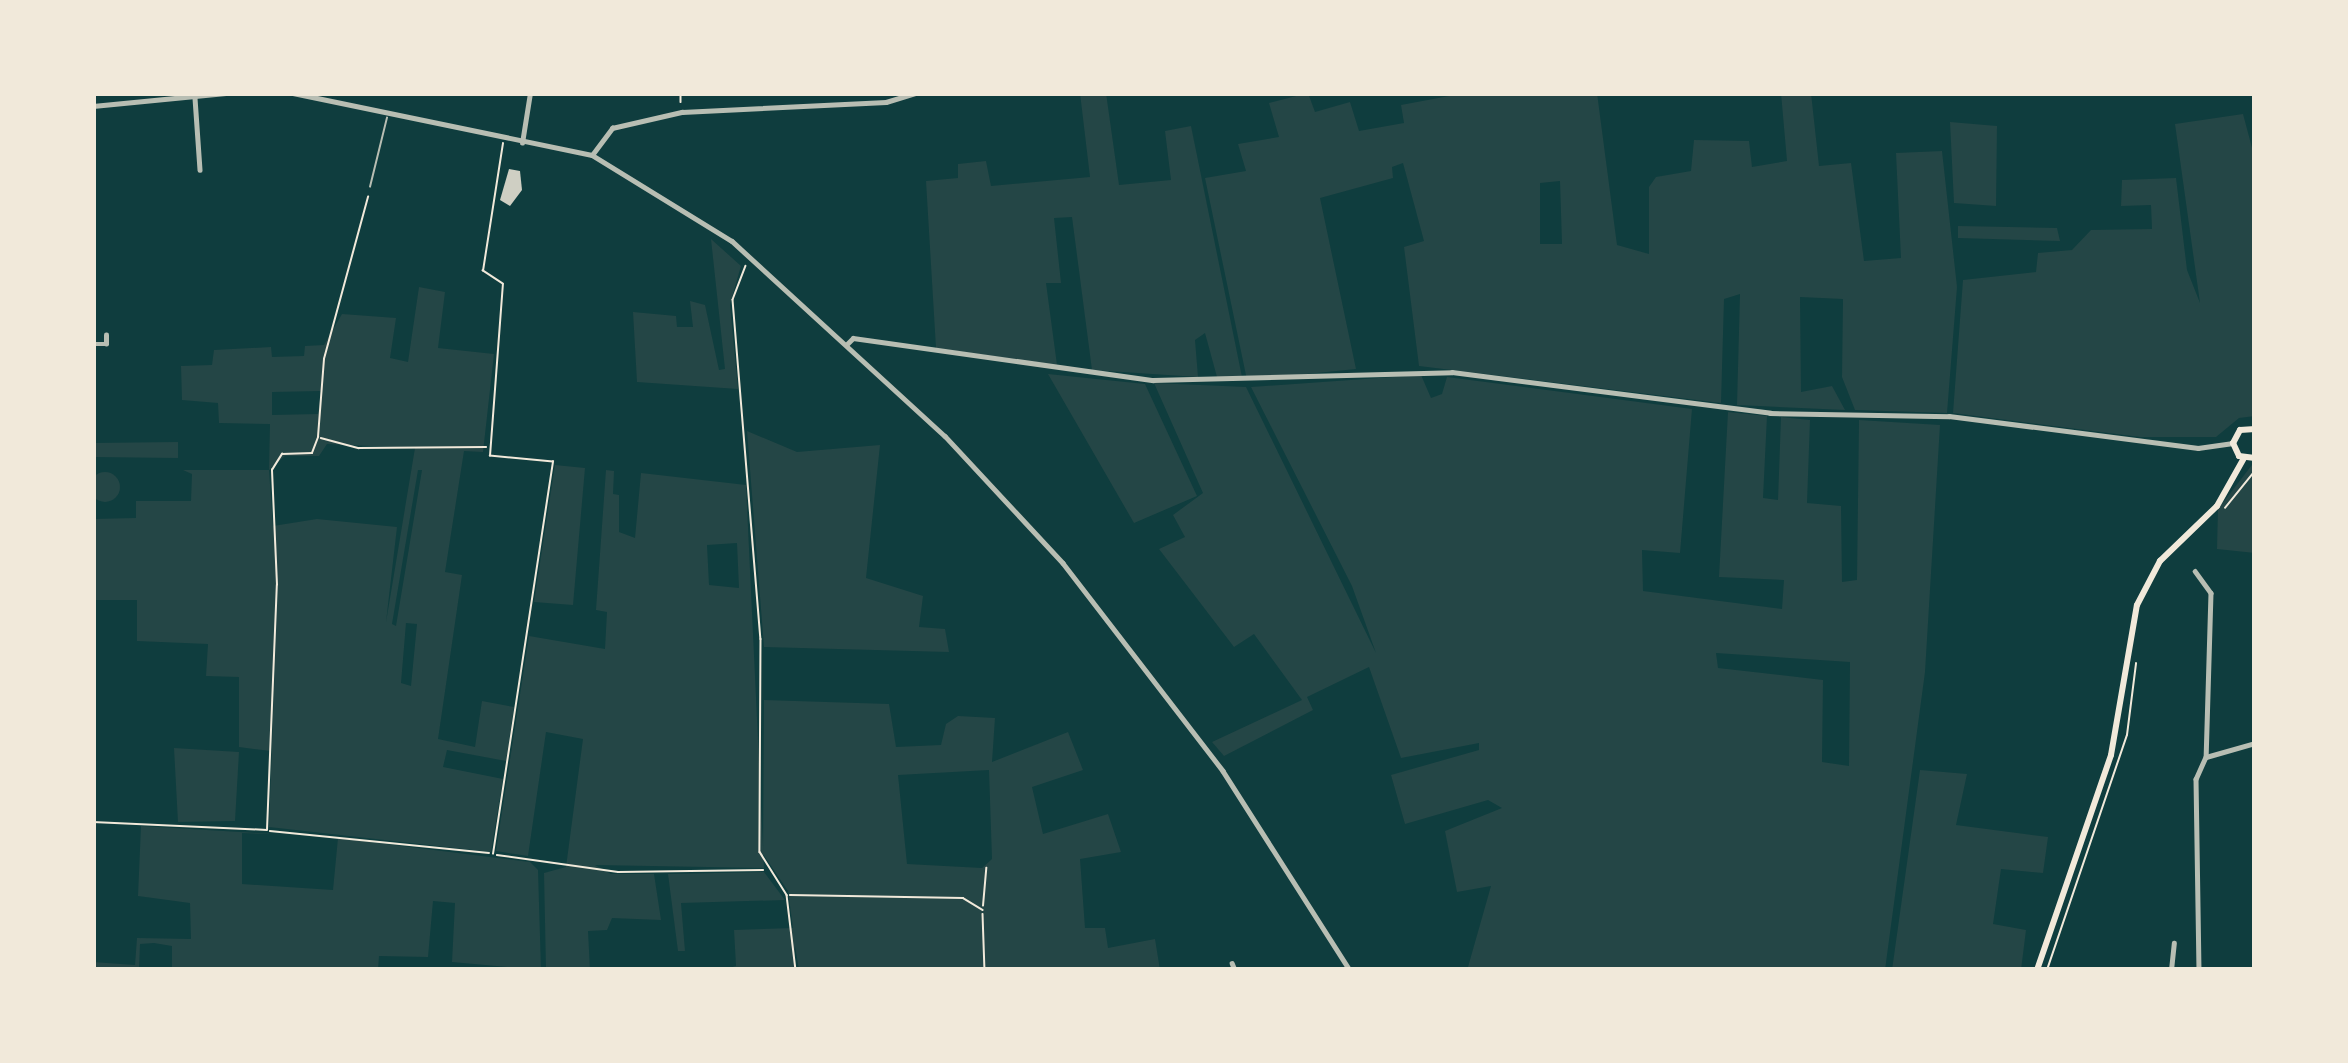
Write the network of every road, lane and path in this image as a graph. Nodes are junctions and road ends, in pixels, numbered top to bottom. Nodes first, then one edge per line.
1 (226, 93) edge
2 (293, 93) edge
3 (530, 93) edge
4 (681, 93) edge
5 (915, 93) edge
6 (206, 94) edge
7 (195, 98) junction
8 (93, 105) edge
9 (682, 112) junction
10 (388, 114) junction
11 (503, 140) junction
12 (522, 143) junction
13 (592, 155) junction
14 (200, 170) dead end
15 (370, 187) joint
16 (752, 258) junction
17 (106, 335) dead end
18 (93, 344) edge
19 (847, 344) junction
20 (2255, 429) edge
21 (318, 437) junction
22 (2233, 443) junction
23 (490, 446) junction
24 (2244, 458) junction
25 (2255, 458) edge
26 (2255, 471) edge
27 (2217, 510) junction
28 (2195, 571) dead end
29 (2137, 656) dead end
30 (2255, 743) edge
31 (2206, 757) junction
32 (93, 823) edge
33 (267, 830) junction
34 (493, 854) junction
35 (986, 868) dead end
36 (768, 871) junction
37 (787, 895) junction
38 (983, 910) junction
39 (2174, 943) dead end
40 (796, 970) edge
41 (985, 970) edge
42 (1350, 970) edge
43 (2037, 970) edge
44 (2047, 970) edge
45 (2171, 970) edge
46 (2199, 970) edge

1 - 6 street
2 - 10 street
3 - 12 street
4 - 9 path
5 - 9 street
6 - 7 street
7 - 8 street
7 - 14 street
9 - 13 street
10 - 11 street
10 - 15 lane
11 - 12 street
11 - 23 path
12 - 13 street
13 - 16 street
15 - 21 path
16 - 19 street
16 - 36 path
17 - 18 street
19 - 22 street
19 - 42 street
20 - 22 main road
21 - 23 path
21 - 33 path
22 - 24 main road
23 - 34 path
24 - 25 main road
24 - 27 main road
26 - 27 path
27 - 43 main road
28 - 31 street
29 - 44 path
30 - 31 street
31 - 46 street
32 - 33 path
33 - 34 path
34 - 36 path
35 - 38 path
36 - 37 path
37 - 38 path
37 - 40 path
38 - 41 path
39 - 45 street

